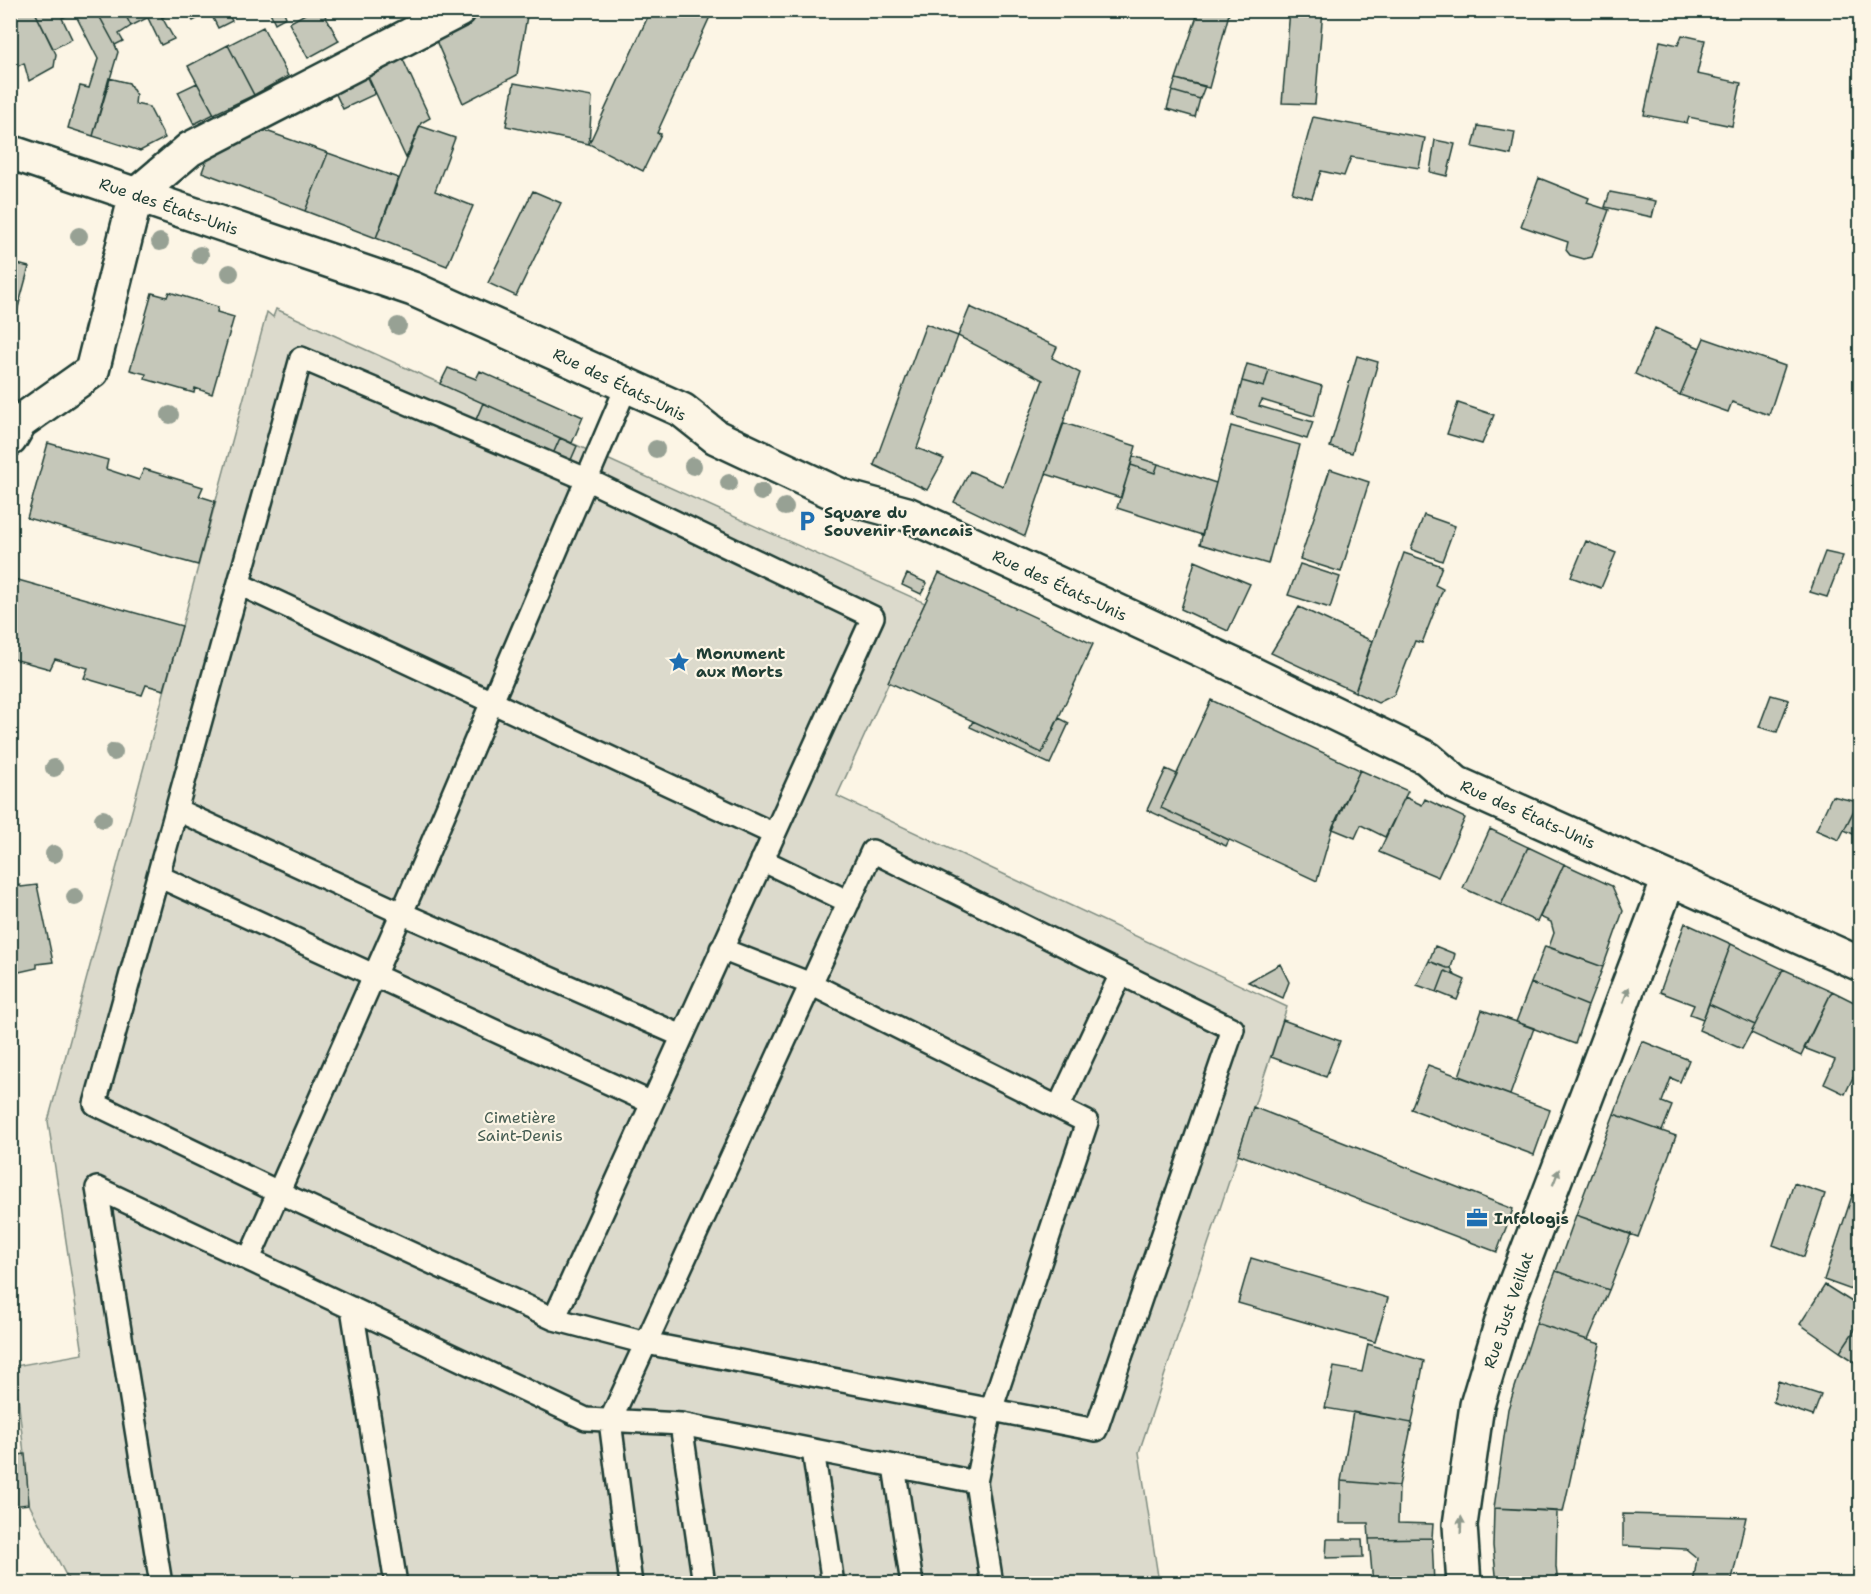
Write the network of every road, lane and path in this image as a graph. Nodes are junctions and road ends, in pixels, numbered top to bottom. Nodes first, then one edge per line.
1 (459, 10) edge
2 (10, 152) edge
3 (136, 195) junction
4 (627, 385) junction
5 (10, 439) edge
6 (586, 479) junction
7 (239, 584) junction
8 (491, 702) junction
9 (177, 810) junction
10 (774, 834) junction
11 (762, 860) junction
12 (158, 876) junction
13 (1669, 879) junction
14 (849, 902) junction
15 (401, 913) junction
16 (721, 949) junction
17 (1860, 964) edge
18 (1121, 974) junction
19 (373, 976) junction
20 (811, 984) junction
21 (682, 1036) junction
22 (652, 1103) junction
23 (1059, 1106) junction
24 (278, 1192) junction
25 (249, 1259) junction
26 (352, 1308) junction
27 (554, 1319) junction
28 (646, 1343) junction
29 (991, 1410) junction
30 (610, 1421) junction
31 (681, 1424) junction
32 (813, 1450) junction
33 (894, 1466) junction
34 (976, 1482) junction
35 (161, 1584) edge
36 (396, 1584) edge
37 (631, 1584) edge
38 (704, 1584) edge
39 (834, 1584) edge
40 (912, 1584) edge
41 (992, 1584) edge
42 (1464, 1584) edge

1 - 3 street
2 - 3 street, Rue des États-Unis
3 - 4 street, Rue des États-Unis
3 - 5 street
4 - 6 lane
4 - 13 street, Rue des États-Unis
6 - 7 lane
6 - 8 lane
6 - 10 lane
7 - 8 lane
7 - 9 lane
8 - 10 lane
8 - 15 lane
9 - 12 lane
9 - 15 lane
10 - 11 lane
11 - 14 lane
11 - 16 lane
12 - 19 lane
12 - 24 lane
13 - 17 street, Rue des États-Unis
42 -> 13 street, Rue Just Veillat
14 - 18 lane
14 - 20 lane
15 - 19 lane
15 - 21 lane
16 - 20 lane
16 - 21 lane
18 - 23 lane
18 - 29 lane
19 - 22 lane
19 - 24 lane
20 - 23 lane
20 - 28 lane
21 - 22 lane
22 - 27 lane
23 - 29 lane
24 - 25 lane
24 - 27 lane
25 - 26 lane
25 - 35 lane
26 - 30 lane
26 - 36 lane
27 - 28 lane
28 - 29 lane
28 - 30 lane
29 - 34 lane
30 - 31 lane
30 - 37 lane
31 - 32 lane
31 - 38 lane
32 - 33 lane
32 - 39 lane
33 - 34 lane
33 - 40 lane
34 - 41 lane

